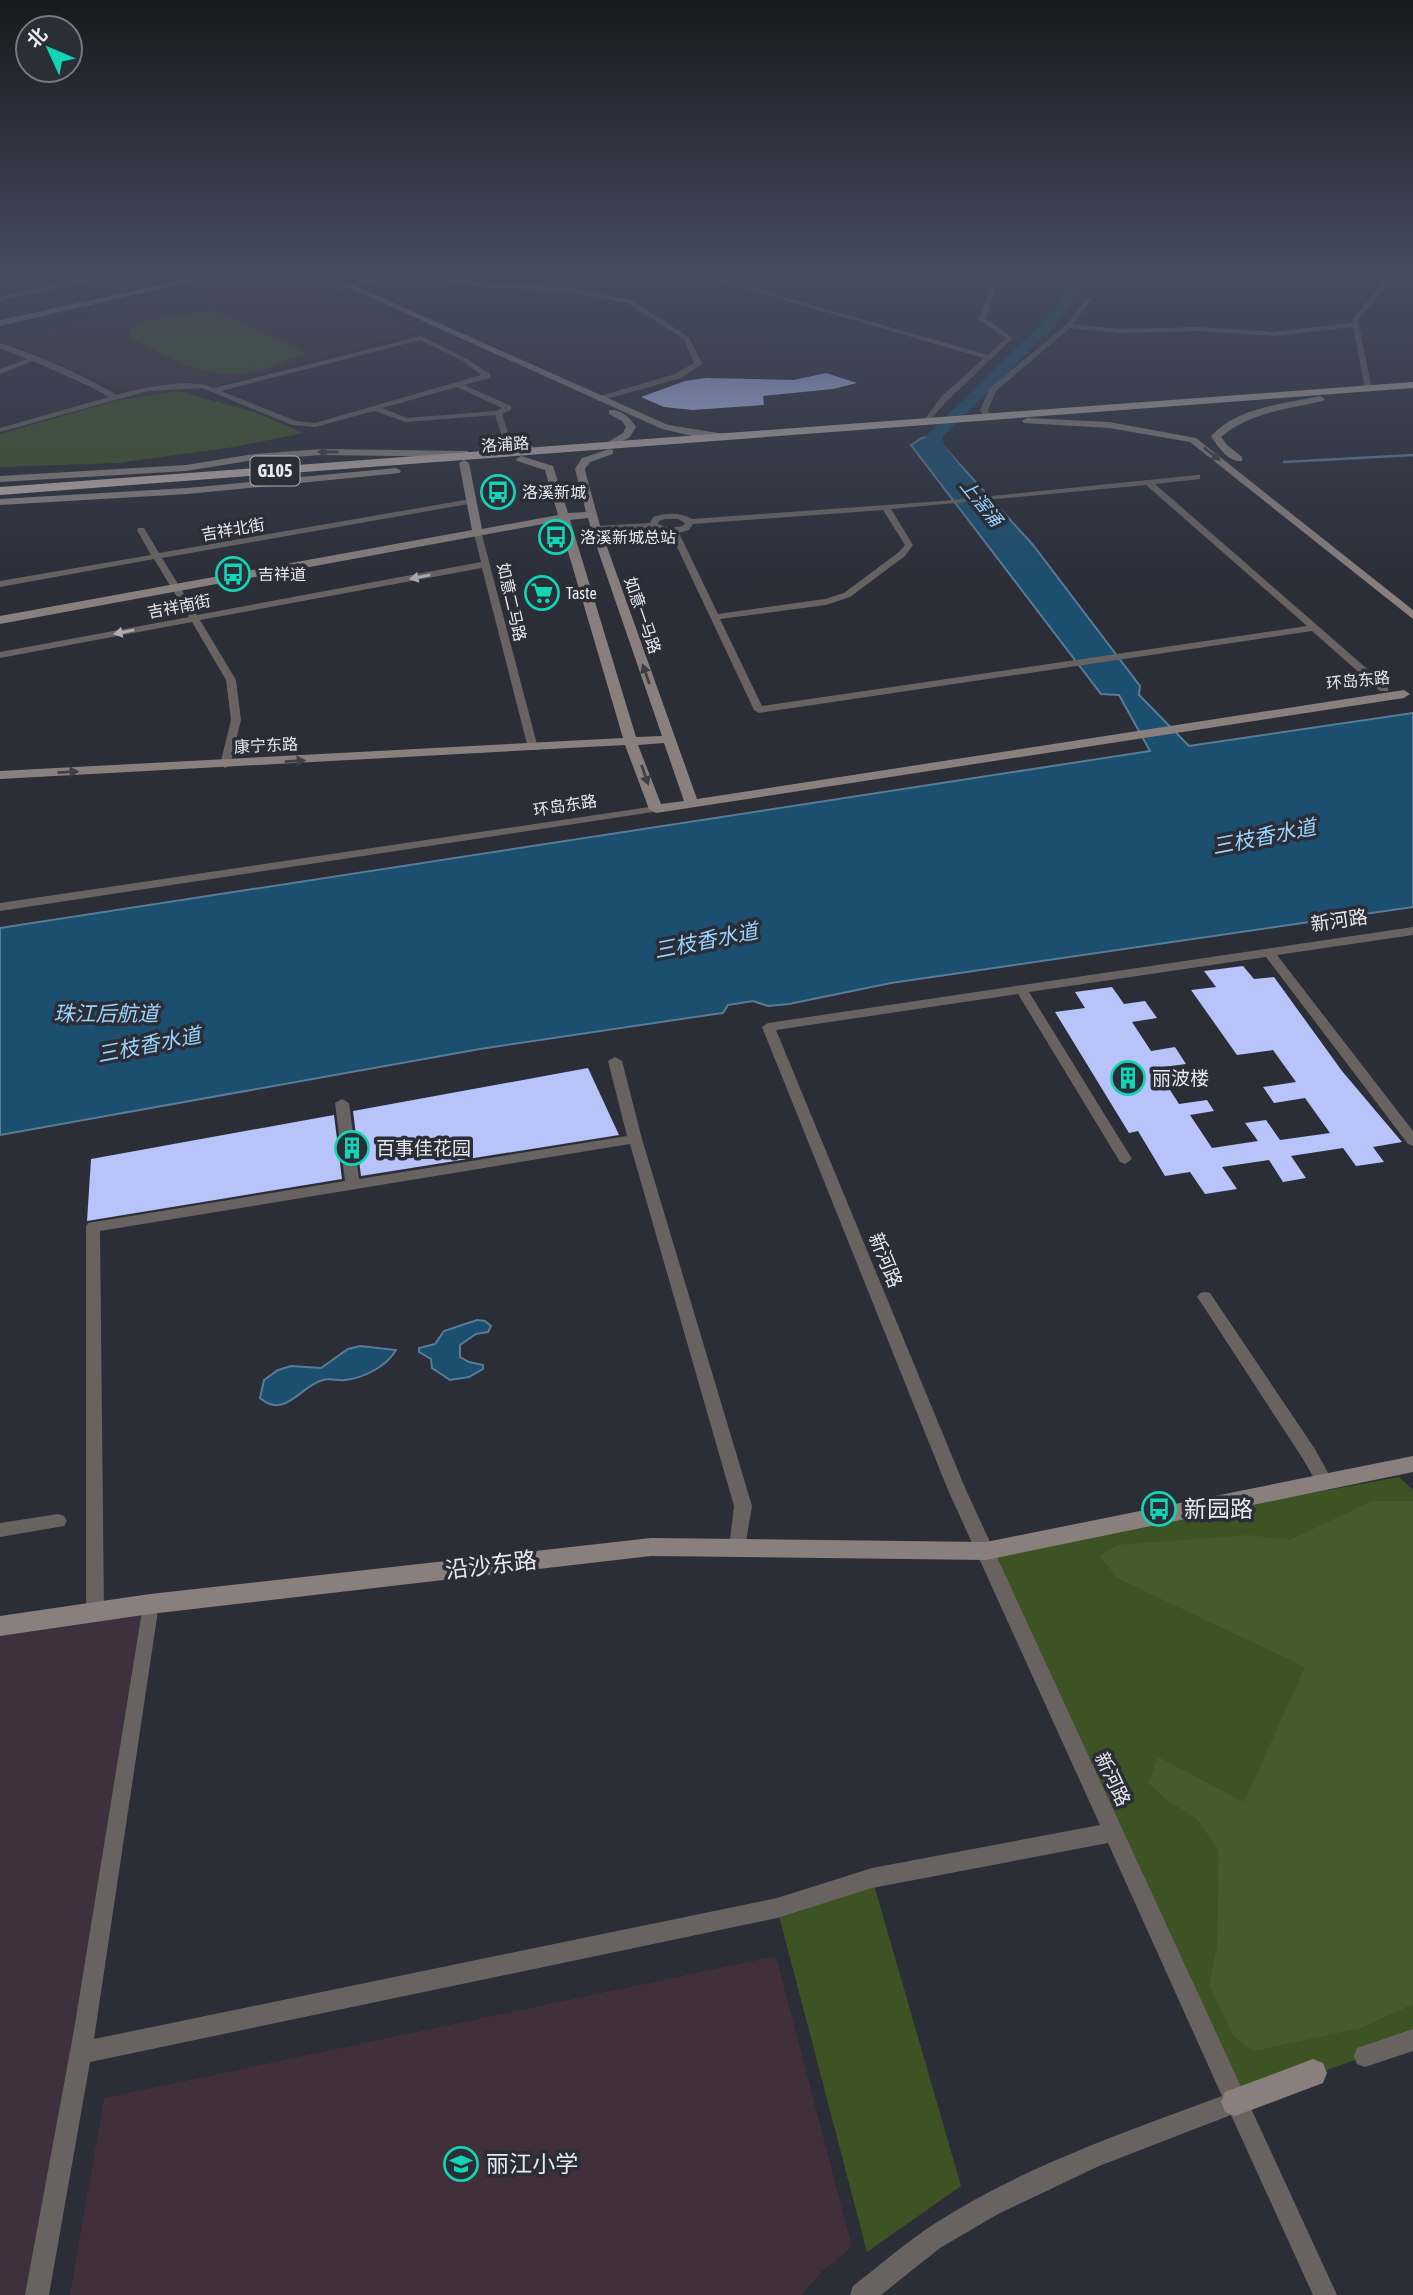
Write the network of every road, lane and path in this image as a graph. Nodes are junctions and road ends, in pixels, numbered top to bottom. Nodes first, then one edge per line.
1 (76, 378) edge
2 (261, 378) edge
3 (478, 378) edge
4 (535, 378) edge
5 (553, 378) edge
6 (671, 378) edge
7 (966, 378) edge
8 (1007, 378) edge
9 (1367, 378) edge
10 (456, 384) junction
11 (1413, 385) edge
12 (1369, 388) junction
13 (214, 390) junction
14 (1413, 393) edge
15 (114, 397) junction
16 (600, 399) junction
17 (1320, 399) junction
18 (374, 408) junction
19 (498, 413) junction
20 (988, 416) junction
21 (11, 419) dead end
22 (928, 420) junction
23 (1027, 422) junction
24 (22, 423) junction
25 (0, 430) edge
26 (726, 435) junction
27 (610, 448) junction
28 (531, 449) junction
29 (467, 459) junction
30 (521, 459) junction
31 (1249, 469) dead end
32 (396, 471) junction
33 (1197, 477) dead end
34 (1259, 478) dead end
35 (0, 479) edge
36 (1148, 482) junction
37 (80, 489) junction
38 (0, 495) edge
39 (471, 501) junction
40 (885, 508) junction
41 (592, 515) junction
42 (563, 517) junction
43 (690, 523) junction
44 (653, 525) junction
45 (596, 529) junction
46 (141, 530) dead end
47 (674, 531) junction
48 (478, 533) junction
49 (1345, 556) junction
50 (157, 557) junction
51 (487, 564) junction
52 (0, 584) edge
53 (177, 587) junction
54 (1413, 605) edge
55 (1413, 616) edge
56 (715, 617) junction
57 (196, 619) junction
58 (0, 620) edge
59 (1314, 628) junction
60 (0, 655) edge
61 (1384, 689) dead end
62 (1409, 693) edge
63 (668, 739) junction
64 (631, 743) junction
65 (533, 748) junction
66 (225, 765) junction
67 (0, 775) edge
68 (690, 799) junction
69 (654, 804) junction
70 (0, 907) edge
71 (1413, 931) edge
72 (1268, 951) junction
73 (1021, 989) junction
74 (615, 1061) dead end
75 (342, 1103) dead end
76 (635, 1139) junction
77 (1413, 1141) edge
78 (1125, 1159) dead end
79 (353, 1185) junction
80 (1205, 1297) dead end
81 (1413, 1464) edge
82 (1325, 1482) junction
83 (58, 1521) dead end
84 (0, 1530) edge
85 (738, 1548) junction
86 (986, 1551) junction
87 (150, 1605) junction
88 (95, 1612) junction
89 (0, 1626) edge
90 (1114, 1832) junction
91 (1413, 2040) edge
92 (80, 2053) junction
93 (1365, 2056) dead end
94 (1313, 2073) dead end
95 (1235, 2102) junction
96 (37, 2295) edge
97 (862, 2295) edge
98 (1325, 2295) edge

1 - 15 street
2 - 13 street
3 - 10 street
4 - 27 street
5 - 16 street
6 - 16 street
7 - 22 street
8 - 20 street
9 - 12 street
10 - 18 street
10 - 19 street
11 - 12 highway, 洛浦路 / G105
12 - 20 highway, 洛浦路 / G105
13 - 15 street
13 - 18 street
14 - 17 highway, 洛浦路 / G105
15 - 24 street
16 - 26 street
17 - 23 highway, 洛浦路 / G105
17 - 31 street
18 - 19 street
19 - 28 street
20 - 22 highway, 洛浦路 / G105
21 - 24 street
22 - 26 highway, 洛浦路 / G105
23 - 27 highway, 洛浦路 / G105
23 -> 49 street
24 - 25 street
26 - 27 highway, 洛浦路 / G105
27 - 28 highway, 洛浦路 / G105
27 - 30 highway, 洛浦路 / G105
27 - 41 street, 如意一马路
28 - 29 highway, 洛浦路 / G105
29 - 30 highway, 洛浦路 / G105
29 - 32 highway, 洛浦路 / G105
29 -> 35 street, 洛浦路
29 - 37 highway, 洛浦路 / G105
29 - 39 street, 如意二马路
30 - 42 street
32 - 37 highway
32 - 38 street, 洛浦路
33 - 36 street
34 - 49 street
36 - 40 street
36 - 59 street
37 - 38 highway, G105
39 - 48 street, 如意二马路
39 - 50 street, 吉祥北街
40 - 43 street
40 - 56 street
41 - 42 street
41 - 45 street, 如意一马路
42 - 48 street
42 - 64 street
43 - 44 street
43 - 47 street
44 - 45 street
44 - 47 street
63 -> 45 street, 如意一马路
46 - 50 street
47 - 56 street
48 - 51 street, 如意二马路
48 - 53 street
49 - 54 street
49 - 55 street
50 - 52 street, 吉祥北街
50 - 53 street
51 -> 57 street, 吉祥南街
51 - 65 street, 如意二马路
53 - 57 street
53 - 58 street
56 - 59 street
57 -> 60 street, 吉祥南街
57 - 66 street
59 - 61 street
62 - 68 street, 环岛东路
63 - 64 street, 康宁东路
63 - 68 street, 如意一马路
64 - 65 street, 康宁东路
64 -> 69 street
66 -> 65 street, 康宁东路
67 -> 66 street, 康宁东路
68 - 69 street
69 - 70 street, 环岛东路
71 - 72 street, 新河路
72 - 73 street, 新河路
72 - 77 street
73 - 78 street
73 - 86 street, 新河路
74 - 76 street
75 - 79 street
76 - 79 street
76 - 85 street
79 - 88 street
80 - 82 street
81 - 82 street
82 - 86 street
83 - 84 street
85 - 86 street, 沿沙东路
85 - 87 street, 沿沙东路
86 - 90 street, 新河路
87 - 88 street, 沿沙东路
87 - 92 street
88 - 89 street, 沿沙东路
90 - 92 street
90 - 95 street, 新河路
91 - 93 street
92 - 96 street
94 - 95 street
95 - 97 street
95 - 98 street, 新河路

